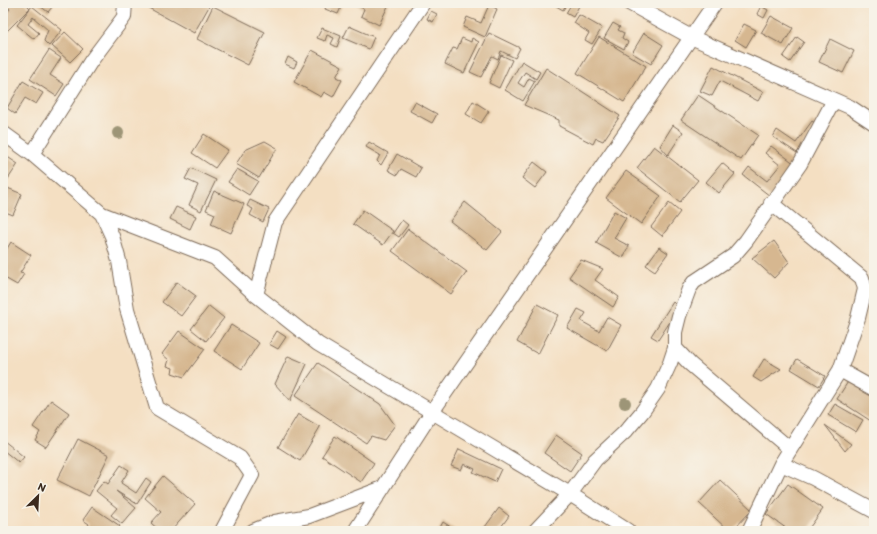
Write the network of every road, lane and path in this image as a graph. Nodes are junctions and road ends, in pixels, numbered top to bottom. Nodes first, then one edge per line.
1 (125, 3) edge
2 (423, 3) edge
3 (629, 3) edge
4 (715, 3) edge
5 (690, 37) junction
6 (834, 100) junction
7 (874, 123) edge
8 (3, 133) edge
9 (32, 154) junction
10 (771, 203) junction
11 (102, 214) junction
12 (256, 295) junction
13 (675, 348) junction
14 (840, 370) junction
15 (874, 389) edge
16 (432, 412) junction
17 (790, 449) junction
18 (781, 464) junction
19 (383, 488) junction
20 (570, 494) junction
21 (874, 511) edge
22 (222, 531) edge
23 (254, 531) edge
24 (355, 531) edge
25 (535, 531) edge
26 (628, 531) edge
27 (749, 531) edge

1 - 9 street
2 - 12 street
3 - 5 street
4 - 5 street
5 - 6 street
5 - 16 street
6 - 7 street
6 - 10 street
8 - 9 street
9 - 11 street
10 - 13 street
10 - 14 street
11 - 12 street
11 - 22 street
12 - 16 street
13 - 17 street
13 - 20 street
14 - 15 street
14 - 17 street
16 - 19 street
16 - 20 street
17 - 18 street
18 - 21 street
18 - 27 street
19 - 23 street
19 - 24 street
20 - 25 street
20 - 26 street

